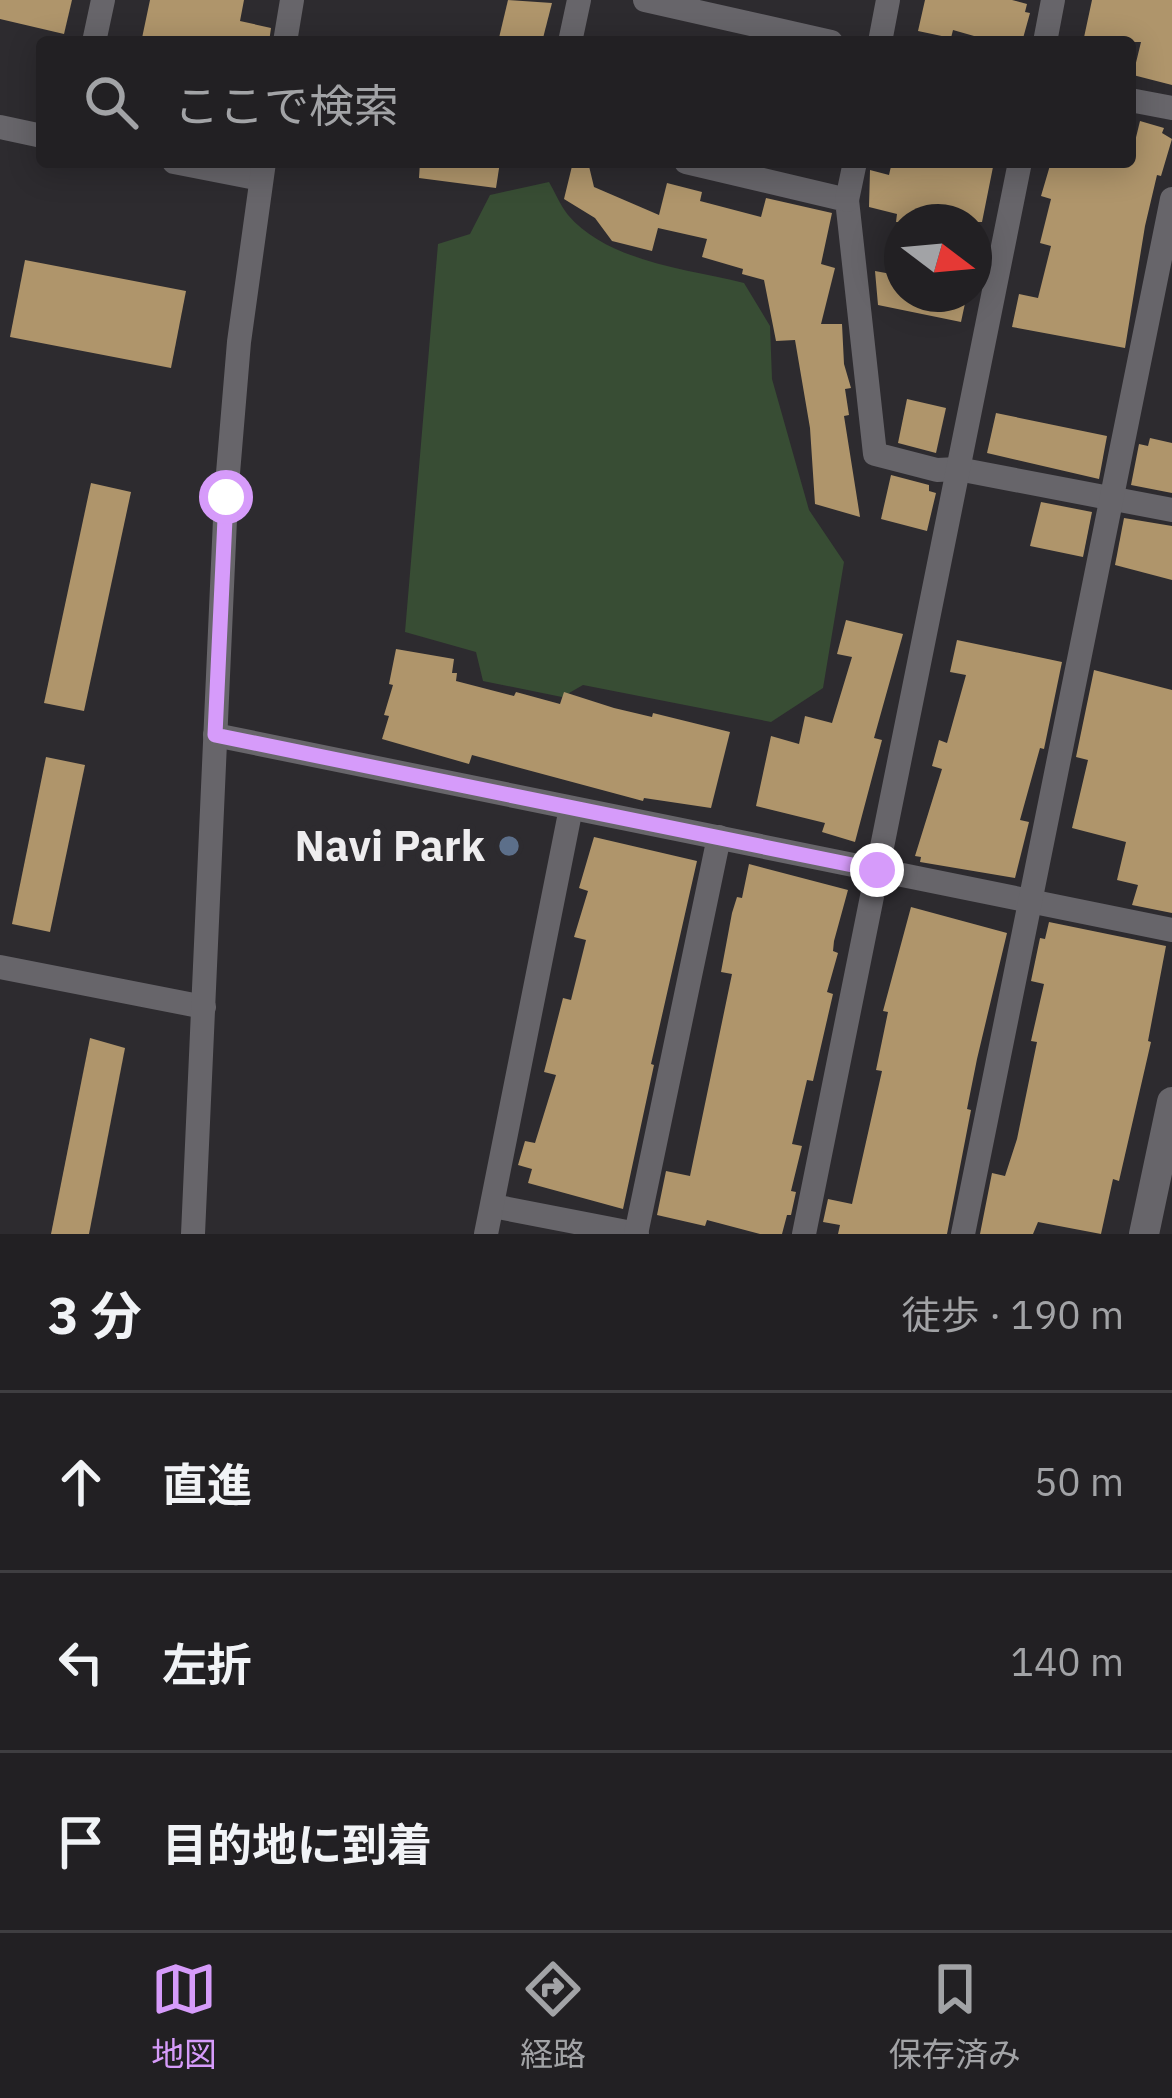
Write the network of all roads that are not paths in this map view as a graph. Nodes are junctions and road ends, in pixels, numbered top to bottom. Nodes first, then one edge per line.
1 (103, 0) edge
2 (292, 0) edge
3 (579, 0) edge
4 (645, 0) edge
5 (888, 0) edge
6 (1054, 0) edge
7 (734, 10) edge
8 (95, 36) edge
9 (286, 36) edge
10 (571, 36) edge
11 (813, 36) edge
12 (881, 36) edge
13 (1046, 36) edge
14 (1136, 101) edge
15 (1172, 108) edge
16 (0, 128) edge
17 (36, 135) edge
18 (711, 168) edge
19 (854, 168) edge
20 (1019, 168) edge
21 (262, 171) edge
22 (1172, 199) edge
23 (847, 200) junction
24 (958, 469) junction
25 (1112, 498) junction
26 (1172, 510) edge
27 (215, 735) junction
28 (572, 808) junction
29 (719, 838) junction
30 (877, 870) junction
31 (1030, 901) junction
32 (1172, 930) edge
33 (0, 967) edge
34 (204, 1006) junction
35 (1172, 1102) edge
36 (493, 1206) junction
37 (193, 1234) edge
38 (486, 1234) edge
39 (636, 1234) edge
40 (803, 1234) edge
41 (963, 1234) edge
42 (1144, 1234) edge

1 - 8 street
2 - 9 street
3 - 10 street
4 - 7 street
5 - 12 street
6 - 13 street
7 - 11 street
14 - 15 street
16 - 17 street
18 - 23 street
19 - 23 street
20 - 24 street
21 - 27 street
22 - 25 street
23 - 24 street
24 - 25 street
24 - 30 street
25 - 26 street
25 - 31 street
27 - 28 street
27 - 34 street
28 - 29 street
28 - 36 street
29 - 30 street
29 - 39 street
30 - 31 street
30 - 40 street
31 - 32 street
31 - 41 street
33 - 34 street
34 - 37 street
35 - 42 street
36 - 38 street
36 - 39 street

